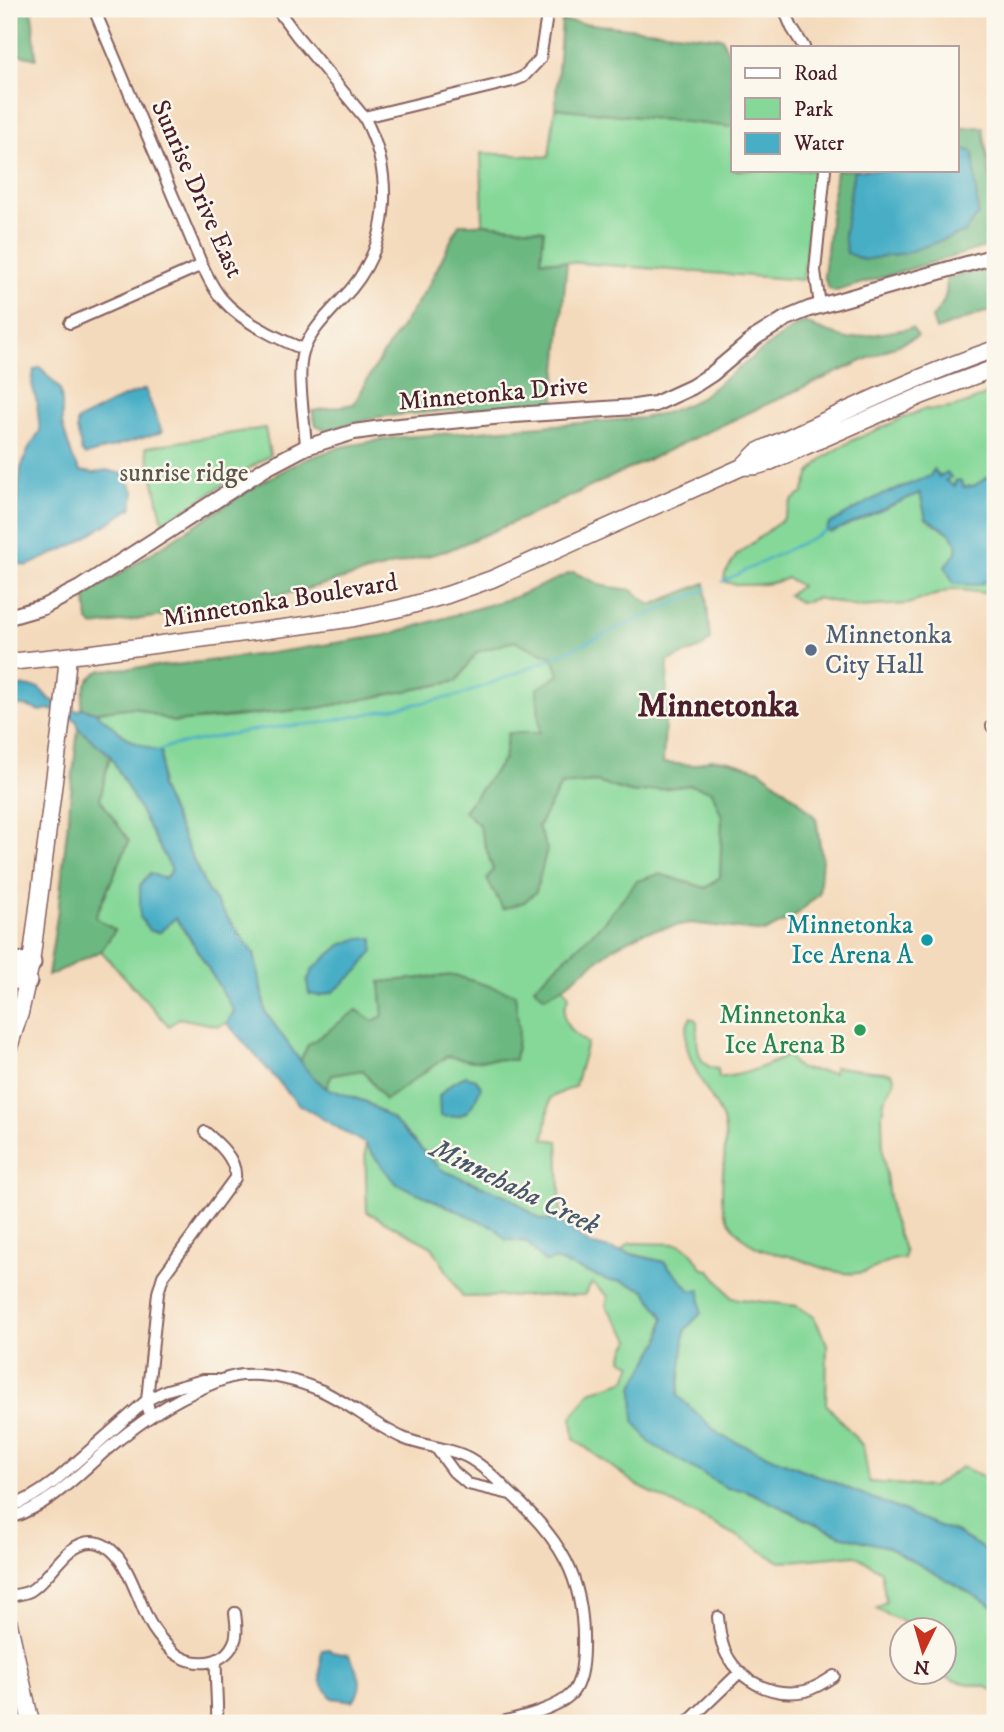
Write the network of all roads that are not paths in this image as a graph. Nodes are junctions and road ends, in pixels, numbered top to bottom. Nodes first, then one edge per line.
1 (94, 9) edge
2 (277, 9) edge
3 (548, 9) edge
4 (784, 9) edge
5 (803, 46) edge
6 (364, 117) junction
7 (825, 172) edge
8 (995, 256) edge
9 (202, 265) junction
10 (820, 305) junction
11 (69, 323) dead end
12 (303, 349) junction
13 (995, 349) edge
14 (995, 368) edge
15 (306, 447) junction
16 (742, 467) junction
17 (9, 617) edge
18 (68, 656) junction
19 (9, 662) edge
20 (9, 962) edge
21 (22, 974) edge
22 (9, 1047) edge
23 (205, 1132) dead end
24 (223, 1380) junction
25 (147, 1400) junction
26 (150, 1417) junction
27 (437, 1449) junction
28 (513, 1495) junction
29 (9, 1507) edge
30 (9, 1518) edge
31 (9, 1596) edge
32 (235, 1613) dead end
33 (718, 1617) dead end
34 (9, 1624) edge
35 (216, 1660) junction
36 (740, 1672) junction
37 (834, 1676) dead end
38 (32, 1723) edge
39 (216, 1723) edge
40 (498, 1723) edge
41 (687, 1723) edge

1 - 9 street, Sunrise Drive East
2 - 6 street
3 - 6 street
4 - 5 street
6 - 12 street
7 - 10 street
8 - 10 street, Minnetonka Drive
9 - 11 street
9 - 12 street, Sunrise Drive East
10 - 15 street, Minnetonka Drive
12 - 15 street
13 - 16 main road, Minnetonka Boulevard
14 - 16 main road, Minnetonka Boulevard
15 - 17 street, Minnetonka Drive
16 - 18 main road, Minnetonka Boulevard
18 - 19 main road, Minnetonka Boulevard
18 - 21 main road
20 - 21 highway
21 - 22 main road
23 - 25 street
24 - 25 street
24 - 26 street
24 - 27 street
25 - 26 street
25 - 29 street
26 - 30 street
27 - 28 street
27 - 28 street
28 - 40 street
31 - 35 street
32 - 35 street
33 - 36 street
34 - 38 main road
35 - 39 street
36 - 37 street
36 - 41 street

